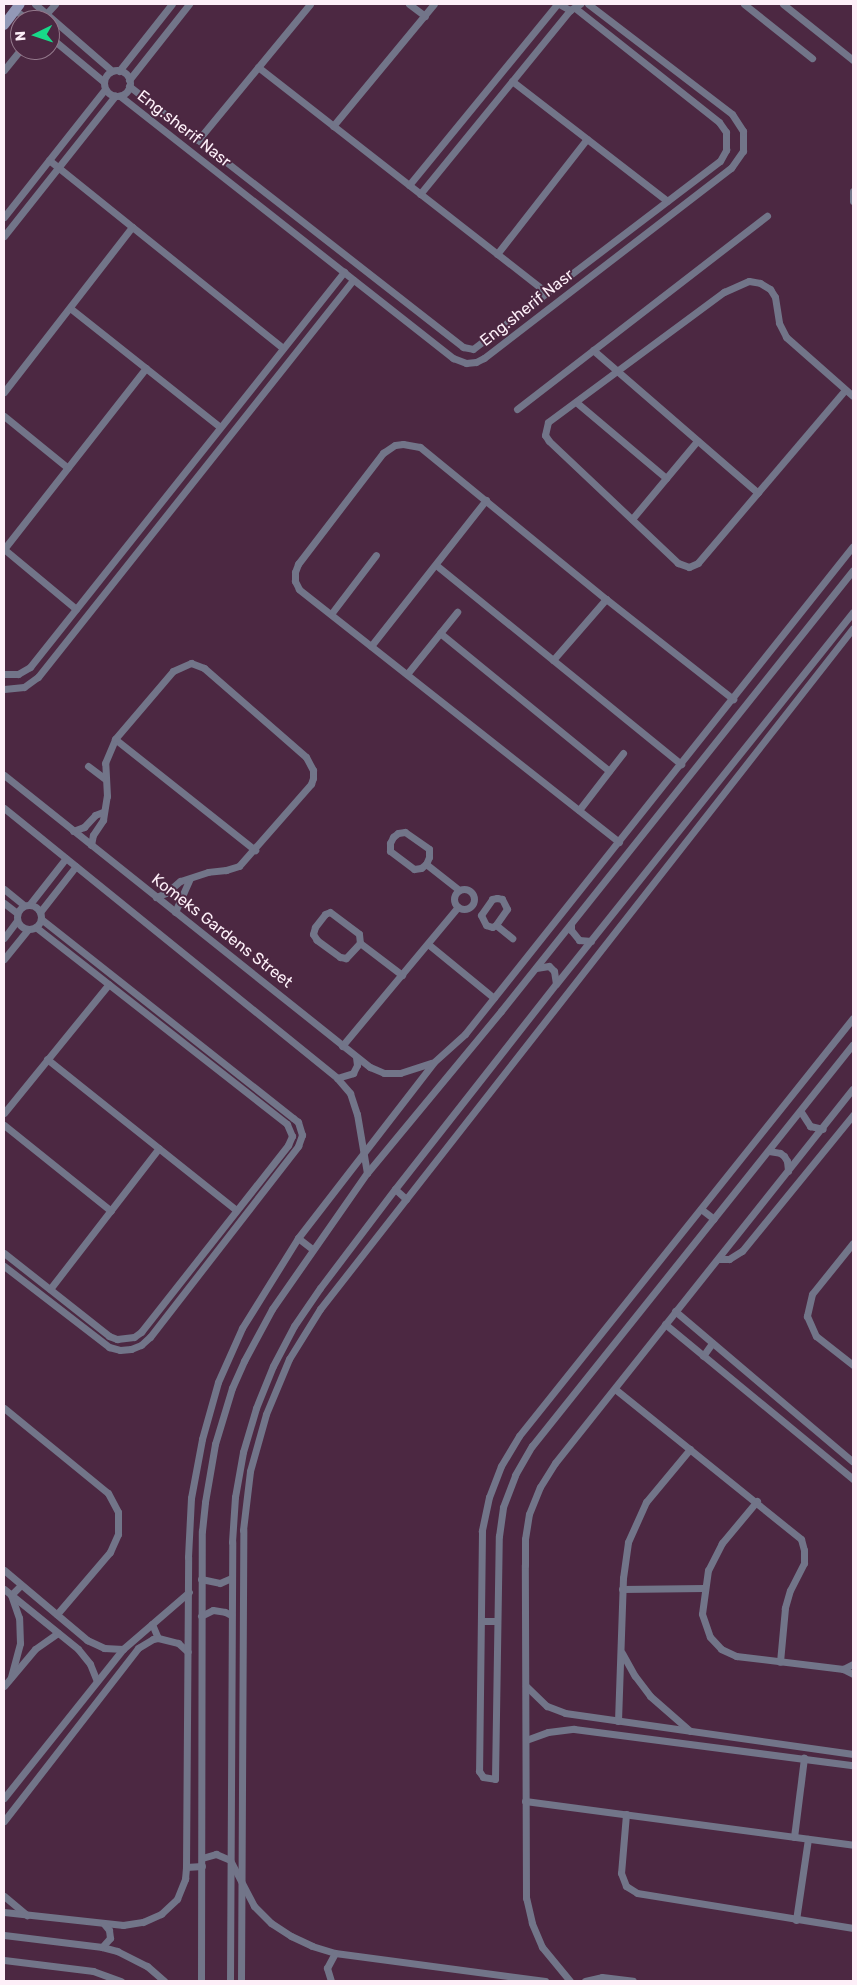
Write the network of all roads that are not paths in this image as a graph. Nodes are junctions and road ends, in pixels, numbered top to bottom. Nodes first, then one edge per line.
1 (172, 4) edge
2 (189, 4) edge
3 (310, 4) edge
4 (409, 4) edge
5 (434, 4) edge
6 (558, 4) edge
7 (588, 4) edge
8 (744, 4) edge
9 (783, 4) edge
10 (17, 7) edge
11 (575, 7) edge
12 (4, 12) edge
13 (425, 16) junction
14 (4, 25) edge
15 (60, 26) edge
16 (68, 34) junction
17 (60, 45) joint
18 (812, 58) dead end
19 (12, 60) edge
20 (853, 60) edge
21 (258, 67) junction
22 (4, 70) edge
23 (116, 71) junction
24 (512, 81) junction
25 (129, 83) junction
26 (104, 86) junction
27 (117, 96) junction
28 (333, 126) junction
29 (588, 139) junction
30 (198, 140) junction
31 (49, 160) junction
32 (58, 167) junction
33 (409, 185) junction
34 (853, 191) edge
35 (420, 194) junction
36 (273, 199) junction
37 (667, 201) junction
38 (853, 201) edge
39 (264, 210) junction
40 (767, 216) dead end
41 (4, 217) edge
42 (132, 227) junction
43 (4, 236) edge
44 (612, 243) junction
45 (497, 254) junction
46 (620, 254) junction
47 (344, 272) junction
48 (353, 280) junction
49 (547, 293) junction
50 (70, 308) junction
51 (283, 348) junction
52 (593, 350) junction
53 (146, 368) junction
54 (617, 372) junction
55 (845, 390) junction
56 (4, 392) edge
57 (853, 396) edge
58 (576, 402) junction
59 (517, 408) dead end
60 (4, 416) edge
61 (220, 427) junction
62 (697, 441) junction
63 (68, 468) junction
64 (666, 478) junction
65 (758, 493) junction
66 (486, 500) junction
67 (632, 519) junction
68 (853, 546) edge
69 (376, 556) dead end
70 (436, 564) junction
71 (853, 570) edge
72 (606, 599) junction
73 (76, 609) junction
74 (458, 612) dead end
75 (853, 612) edge
76 (331, 614) junction
77 (853, 628) edge
78 (440, 633) junction
79 (372, 646) junction
80 (553, 660) junction
81 (4, 674) edge
82 (407, 674) junction
83 (4, 689) edge
84 (733, 699) junction
85 (115, 739) junction
86 (622, 753) dead end
87 (681, 764) junction
88 (88, 766) dead end
89 (609, 771) junction
90 (4, 775) edge
91 (105, 779) junction
92 (4, 808) edge
93 (579, 810) junction
94 (103, 812) junction
95 (73, 831) junction
96 (619, 842) junction
97 (91, 845) junction
98 (255, 850) junction
99 (66, 858) junction
100 (426, 864) junction
101 (76, 866) junction
102 (190, 880) junction
103 (4, 889) edge
104 (459, 890) junction
105 (156, 897) junction
106 (475, 900) junction
107 (4, 903) edge
108 (27, 905) junction
109 (458, 907) junction
110 (486, 908) junction
111 (175, 912) junction
112 (41, 916) junction
113 (17, 917) junction
114 (496, 924) junction
115 (571, 924) junction
116 (36, 927) junction
117 (28, 929) junction
118 (4, 938) edge
119 (512, 938) dead end
120 (591, 940) junction
121 (360, 943) junction
122 (428, 944) junction
123 (4, 959) edge
124 (536, 968) junction
125 (402, 975) junction
126 (109, 984) junction
127 (556, 984) junction
128 (494, 998) junction
129 (853, 1018) edge
130 (465, 1034) junction
131 (475, 1042) junction
132 (853, 1044) edge
133 (342, 1046) junction
134 (356, 1057) junction
135 (47, 1059) junction
136 (434, 1062) junction
137 (337, 1078) junction
138 (852, 1093) edge
139 (801, 1112) junction
140 (4, 1113) edge
141 (853, 1115) edge
142 (4, 1125) edge
143 (823, 1129) junction
144 (159, 1148) junction
145 (769, 1151) junction
146 (363, 1153) junction
147 (788, 1171) junction
148 (367, 1173) junction
149 (395, 1189) junction
150 (406, 1199) junction
151 (701, 1209) junction
152 (236, 1210) junction
153 (111, 1211) junction
154 (714, 1220) junction
155 (298, 1238) junction
156 (853, 1243) edge
157 (312, 1249) junction
158 (4, 1253) edge
159 (718, 1259) junction
160 (4, 1266) edge
161 (50, 1289) junction
162 (675, 1312) junction
163 (665, 1324) junction
164 (712, 1343) junction
165 (703, 1356) junction
166 (853, 1364) edge
167 (615, 1390) junction
168 (4, 1408) edge
169 (690, 1449) junction
170 (853, 1462) edge
171 (195, 1470) junction
172 (209, 1473) junction
173 (853, 1479) edge
174 (757, 1501) junction
175 (4, 1570) edge
176 (231, 1578) junction
177 (201, 1579) junction
178 (21, 1585) junction
179 (704, 1588) junction
180 (4, 1589) edge
181 (622, 1589) junction
182 (189, 1592) junction
183 (11, 1596) junction
184 (57, 1614) junction
185 (231, 1615) junction
186 (201, 1616) junction
187 (481, 1621) junction
188 (497, 1621) junction
189 (152, 1624) junction
190 (58, 1633) junction
191 (138, 1635) junction
192 (158, 1638) junction
193 (147, 1642) junction
194 (123, 1649) junction
195 (188, 1652) junction
196 (622, 1653) junction
197 (780, 1662) junction
198 (853, 1664) edge
199 (843, 1669) junction
200 (853, 1674) edge
201 (11, 1678) junction
202 (96, 1681) junction
203 (526, 1685) junction
204 (4, 1686) edge
205 (231, 1715) junction
206 (243, 1715) junction
207 (574, 1715) junction
208 (67, 1718) junction
209 (618, 1721) junction
210 (77, 1726) junction
211 (574, 1729) junction
212 (692, 1732) junction
213 (526, 1740) junction
214 (827, 1750) junction
215 (853, 1754) edge
216 (804, 1758) junction
217 (825, 1761) junction
218 (853, 1765) edge
219 (12, 1788) junction
220 (23, 1797) junction
221 (4, 1798) edge
222 (525, 1801) junction
223 (626, 1814) junction
224 (4, 1821) edge
225 (794, 1837) junction
226 (808, 1839) junction
227 (853, 1846) edge
228 (202, 1858) junction
229 (230, 1860) junction
230 (202, 1866) junction
231 (186, 1867) junction
232 (242, 1885) junction
233 (4, 1896) edge
234 (4, 1912) edge
235 (27, 1915) junction
236 (796, 1920) junction
237 (104, 1924) junction
238 (853, 1928) edge
239 (4, 1935) edge
240 (102, 1947) junction
241 (335, 1952) junction
242 (4, 1960) edge
243 (121, 1981) edge
244 (164, 1981) edge
245 (201, 1981) edge
246 (230, 1981) edge
247 (241, 1981) edge
248 (331, 1981) edge
249 (545, 1981) edge
250 (570, 1981) edge
251 (585, 1981) edge
252 (633, 1981) edge

1 - 23 street
2 - 25 street
3 - 21 street
4 - 13 street
5 - 13 street
6 - 11 street
6 - 33 street
7 - 46 street, Eng.sherif Nasr
8 - 18 street
9 - 20 street
10 - 12 main road
10 - 14 main road
11 - 24 street
11 - 37 street
13 - 28 street
15 - 16 street
16 - 17 street
16 - 23 street
17 - 26 street
19 - 22 street
21 - 28 street
21 - 30 street
23 - 25 street
23 - 26 street
24 - 29 street
24 - 35 street
25 - 27 street
25 - 30 street
26 - 27 street
26 - 31 street
27 - 32 street
27 - 39 street, Eng.sherif Nasr
28 - 33 street
29 - 37 street
29 - 45 street
30 - 36 street
31 - 32 street
31 - 41 street
32 - 42 street
32 - 43 street
33 - 35 street
34 - 38 street
35 - 45 street
36 - 39 street
36 - 49 street
37 - 44 street
39 - 47 street, Eng.sherif Nasr
40 - 52 street
42 - 50 street
42 - 51 street
44 - 46 street
44 - 49 street
45 - 49 street
46 - 48 street, Eng.sherif Nasr
47 - 48 street, Eng.sherif Nasr
47 - 51 street
48 - 83 street
50 - 53 street
50 - 56 street
51 - 61 street
52 - 54 street
52 - 59 street
53 - 61 street
53 - 63 street
54 - 55 street
54 - 58 street
54 - 62 street
55 - 57 street
55 - 65 street
58 - 64 street
58 - 67 street
60 - 63 street
61 - 73 street
62 - 64 street
62 - 65 street
63 - 73 street
64 - 67 street
65 - 67 street
66 - 70 street
66 - 72 street
66 - 76 street
68 - 84 street
69 - 76 street
70 - 79 street
70 - 80 street
71 - 115 street
72 - 80 street
72 - 84 street
73 - 81 street
74 - 78 street
75 - 120 street
76 - 79 street
77 - 150 street
78 - 82 street
78 - 89 street
79 - 82 street
80 - 87 street
82 - 93 street
84 - 87 street
85 - 91 street
85 - 98 street
85 - 98 street
86 - 89 street
87 - 96 street
88 - 91 street
89 - 93 street
90 - 95 street, Komeks Gardens Street
91 - 94 street
92 - 99 street
93 - 96 street
94 - 95 street
94 - 97 street
95 - 97 street, Komeks Gardens Street
96 - 128 street
97 - 105 street, Komeks Gardens Street
98 - 102 street
99 - 101 street
99 - 108 street
100 - 100 street
100 - 104 street
101 - 112 street
101 - 137 street
102 - 105 street
102 - 111 street
103 - 108 street
104 - 106 street
104 - 109 street
105 - 111 street, Komeks Gardens Street
106 - 109 street
106 - 110 street
107 - 113 street
108 - 112 street
108 - 113 street
109 - 122 street
110 - 114 street
110 - 114 street
111 - 133 street, Komeks Gardens Street
112 - 116 street
112 - 160 street
113 - 117 street
113 - 118 street
114 - 119 street
115 - 120 street
115 - 124 street
116 - 117 street
116 - 126 street
117 - 123 street
120 - 127 street
121 - 121 street
121 - 125 street
122 - 125 street
122 - 128 street
124 - 127 street
124 - 131 street
125 - 133 street
126 - 135 street
126 - 152 street
127 - 149 street
128 - 130 street
129 - 151 street
130 - 131 street
130 - 136 street
131 - 148 street
132 - 139 street
133 - 134 street, Komeks Gardens Street
134 - 136 street, Komeks Gardens Street
134 - 137 street
135 - 140 street
135 - 144 street
136 - 146 street
137 - 146 street
138 - 143 street
139 - 143 street
139 - 145 street
141 - 159 street
142 - 153 street
143 - 147 street
144 - 152 street
144 - 153 street
145 - 147 street
145 - 154 street
146 - 148 street
146 - 155 street
147 - 159 street
148 - 157 street
149 - 150 street
149 - 176 street
150 - 206 street
151 - 154 street
151 - 187 street
152 - 161 street
153 - 161 street
154 - 188 street
155 - 157 street
155 - 171 street
156 - 166 street
157 - 172 street
158 - 161 street
159 - 162 street
162 - 163 street
162 - 164 street
163 - 165 street
163 - 167 street
164 - 165 street
164 - 170 street
165 - 173 street
167 - 169 street
167 - 203 street
168 - 184 street
169 - 174 street
169 - 181 street
171 - 172 street
171 - 182 street
172 - 177 street
174 - 179 street
174 - 197 street
175 - 178 street
176 - 177 street
176 - 185 street
177 - 186 street
178 - 183 street
178 - 184 street
179 - 181 street
179 - 197 street
180 - 183 street
181 - 196 street
182 - 189 street
182 - 195 street
183 - 190 street
183 - 201 street
184 - 194 street
185 - 186 street
185 - 205 street
186 - 228 street
187 - 188 street
187 - 188 street
189 - 191 street
189 - 192 street
190 - 201 street
190 - 202 street
191 - 193 street
191 - 194 street
192 - 193 street
192 - 195 street
193 - 210 street
194 - 202 street
195 - 231 street
196 - 209 street
196 - 212 street
197 - 199 street
198 - 199 street
199 - 200 street
201 - 204 street
202 - 208 street
203 - 207 street
203 - 213 street
205 - 206 street
205 - 229 street
206 - 232 street
207 - 209 street
207 - 211 street
208 - 210 street
208 - 219 street
209 - 212 street
210 - 220 street
211 - 213 street
211 - 216 street
212 - 214 street
213 - 222 street
214 - 215 street
214 - 217 street
216 - 217 street
216 - 225 street
217 - 218 street
219 - 220 street
219 - 221 street
220 - 224 street
222 - 223 street
222 - 250 street
223 - 225 street
223 - 236 street
225 - 226 street
226 - 227 street
226 - 236 street
228 - 229 street
228 - 230 street
229 - 232 street
229 - 246 street
230 - 231 street
230 - 245 street
231 - 237 street
232 - 241 street
232 - 247 street
233 - 235 street
234 - 235 street
235 - 237 street
236 - 238 street
237 - 240 street
239 - 240 street
240 - 244 street
241 - 248 street
241 - 249 street
242 - 243 street
251 - 252 street

